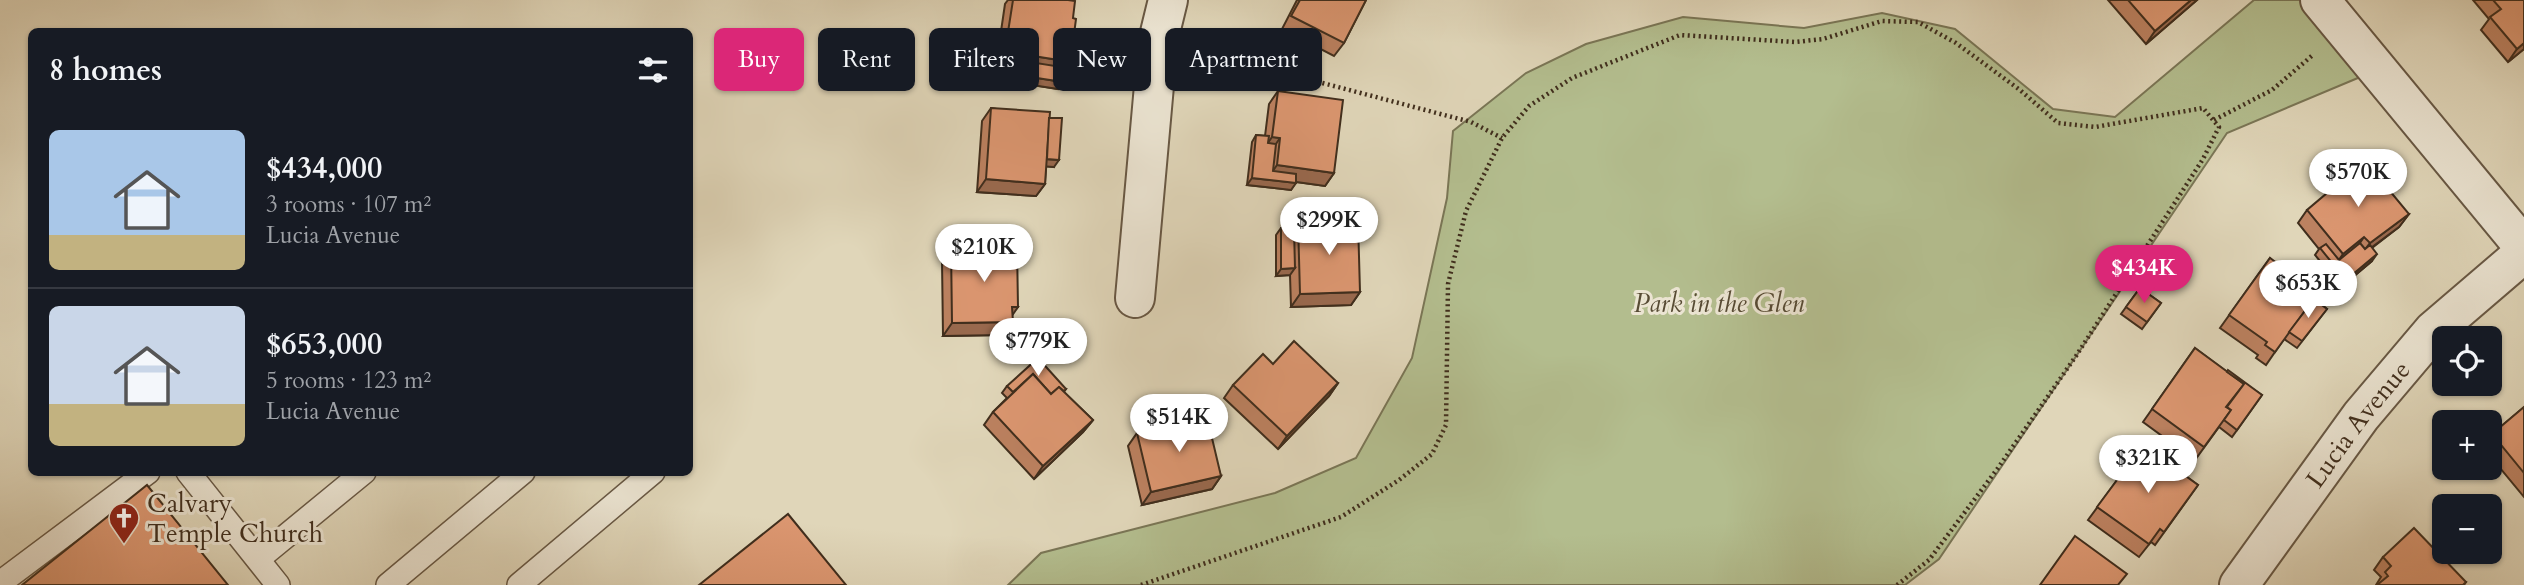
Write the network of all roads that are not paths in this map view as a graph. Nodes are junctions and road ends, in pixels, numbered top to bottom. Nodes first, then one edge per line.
1 (1168, 0) edge
2 (2320, 0) edge
3 (2524, 247) edge
4 (2524, 253) edge
5 (1135, 298) dead end
6 (143, 476) edge
7 (191, 476) edge
8 (359, 476) edge
9 (518, 476) edge
10 (648, 476) edge
11 (258, 559) junction
12 (0, 583) edge
13 (278, 585) edge
14 (388, 585) edge
15 (519, 585) edge
16 (2239, 585) edge

1 - 5 street
2 - 3 street
4 - 16 street, Lucia Avenue
6 - 12 lane
7 - 11 lane
8 - 11 lane
9 - 14 lane
10 - 15 lane
11 - 13 lane

